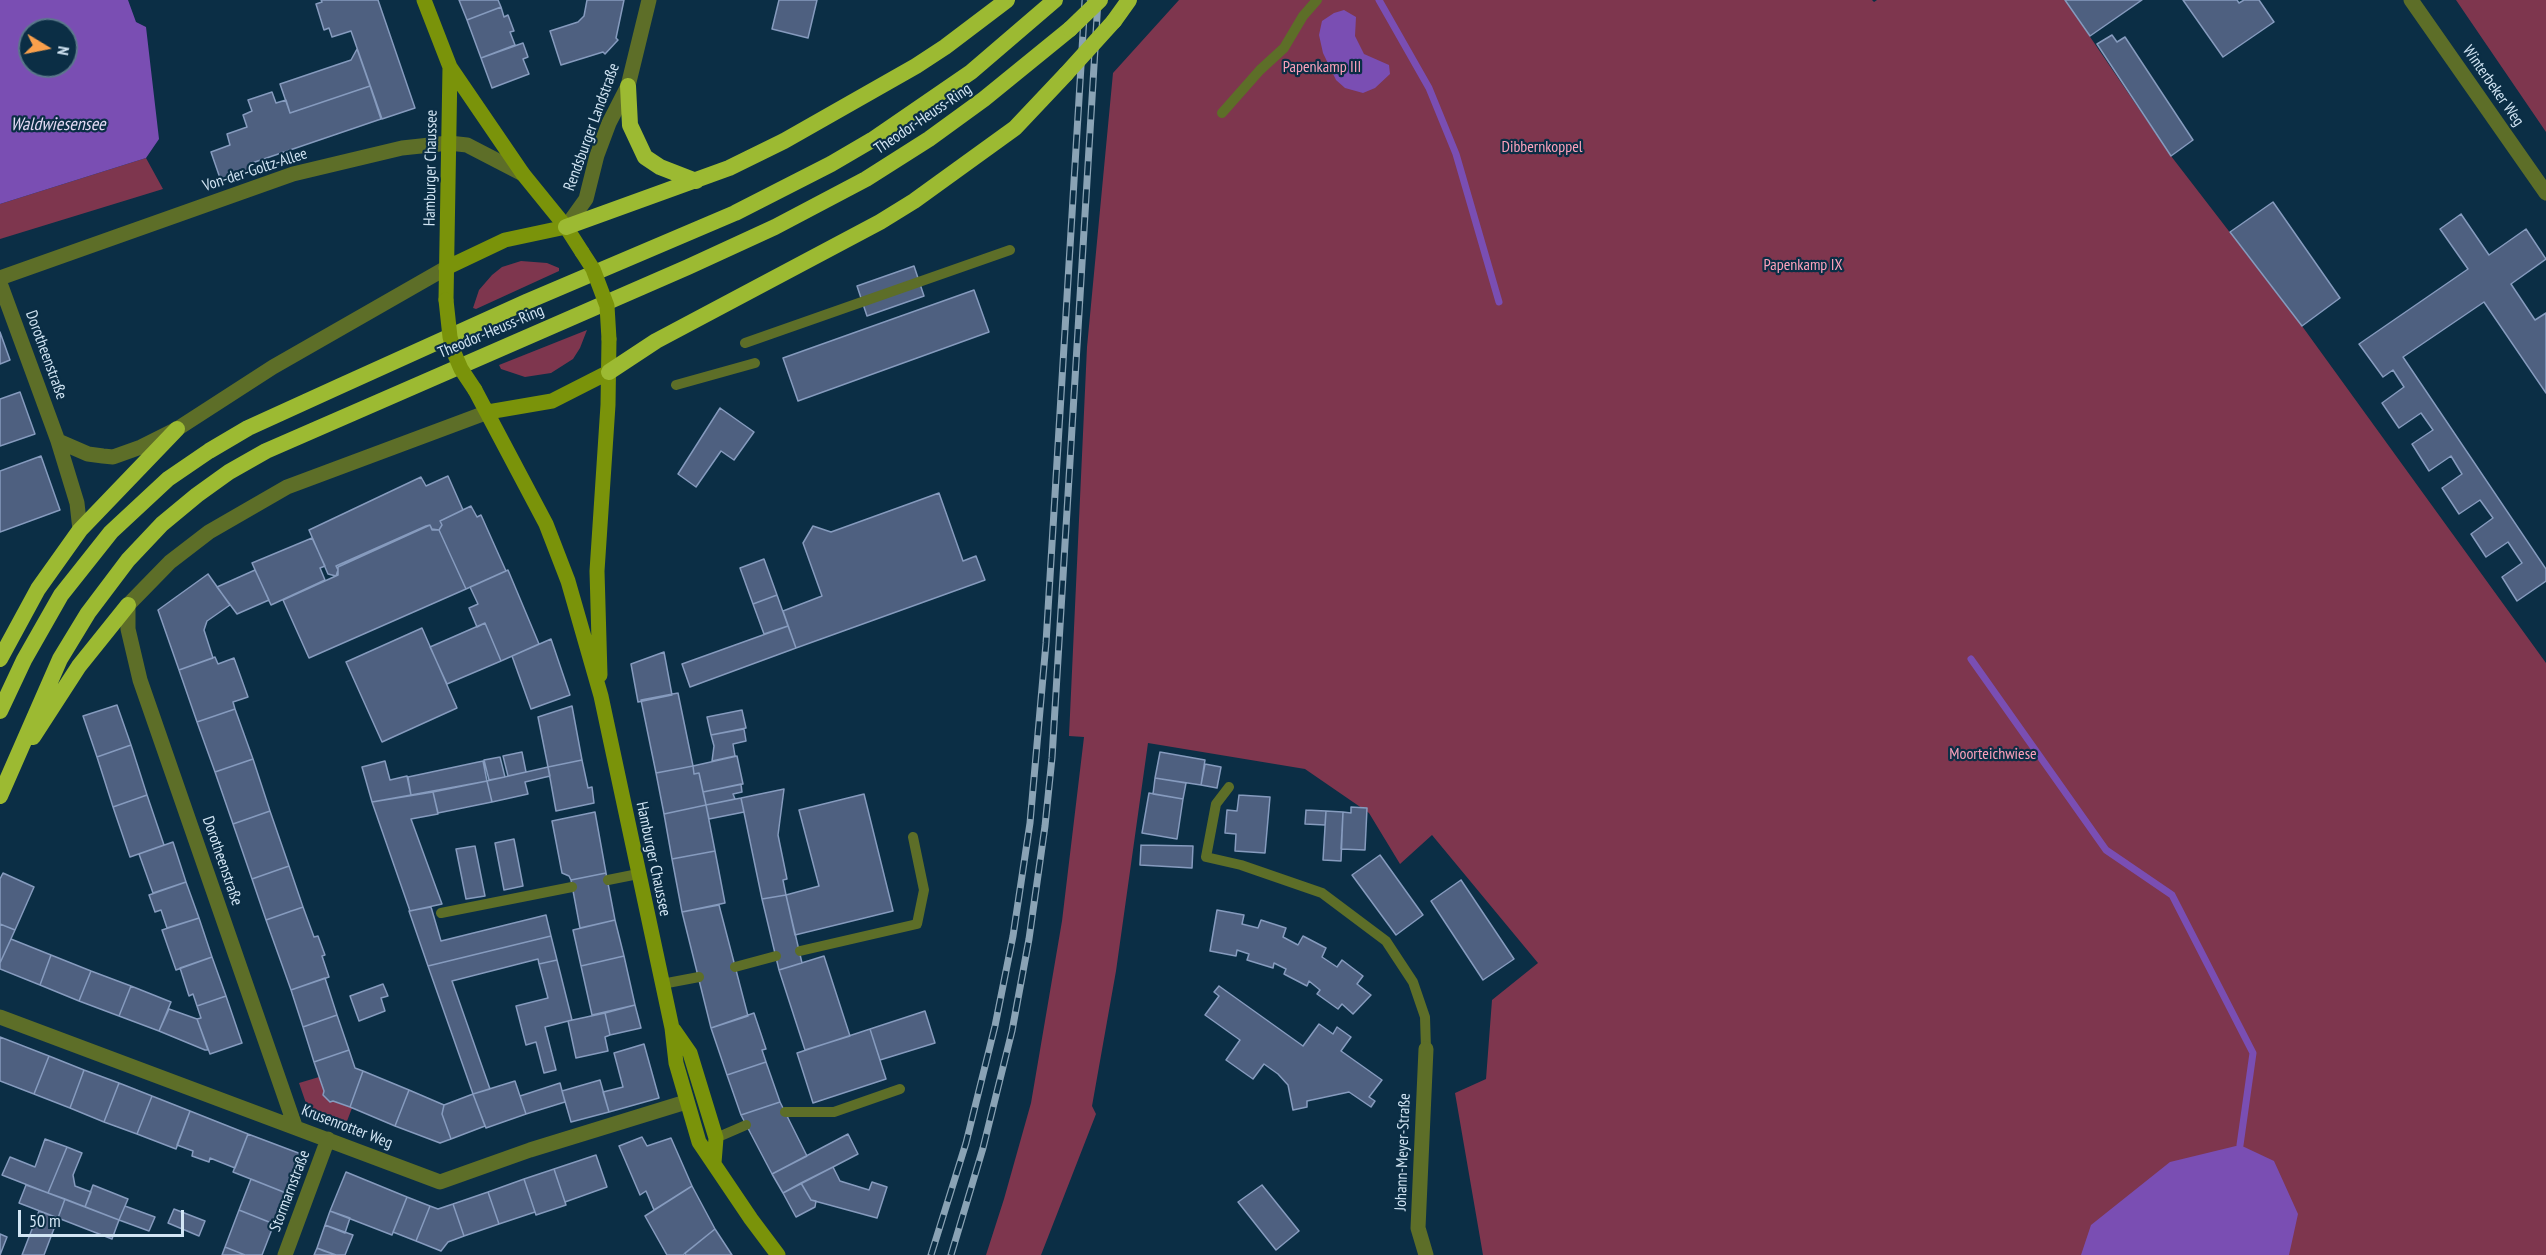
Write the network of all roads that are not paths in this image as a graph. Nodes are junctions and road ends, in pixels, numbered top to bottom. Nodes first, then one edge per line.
1 (424, 0) edge
2 (649, 0) edge
3 (1007, 0) edge
4 (1054, 0) edge
5 (1100, 0) edge
6 (1129, 0) edge
7 (1317, 0) edge
8 (2411, 0) edge
9 (450, 67) junction
10 (628, 86) junction
11 (1222, 113) dead end
12 (449, 143) junction
13 (523, 174) junction
14 (696, 181) junction
15 (2546, 193) edge
16 (566, 226) junction
17 (1010, 250) dead end
18 (446, 268) junction
19 (0, 281) edge
20 (745, 343) dead end
21 (754, 363) dead end
22 (609, 372) junction
23 (676, 385) dead end
24 (488, 412) junction
25 (177, 429) junction
26 (58, 441) junction
27 (80, 530) junction
28 (128, 605) junction
29 (0, 659) edge
30 (601, 696) junction
31 (0, 711) edge
32 (8, 775) junction
33 (1229, 787) dead end
34 (0, 796) edge
35 (913, 837) dead end
36 (638, 874) junction
37 (608, 880) dead end
38 (572, 887) dead end
39 (441, 913) dead end
40 (800, 951) dead end
41 (776, 956) dead end
42 (735, 967) dead end
43 (699, 977) dead end
44 (662, 984) junction
45 (0, 1017) edge
46 (672, 1028) junction
47 (1426, 1049) joint
48 (900, 1089) dead end
49 (686, 1102) junction
50 (785, 1112) dead end
51 (746, 1125) dead end
52 (295, 1126) junction
53 (716, 1138) junction
54 (328, 1139) junction
55 (714, 1163) junction
56 (285, 1255) edge
57 (778, 1255) edge
58 (1426, 1255) edge

1 - 9 main road, Hamburger Chaussee
2 - 10 street, Rendsburger Landstraße
3 - 14 highway
4 - 31 highway, Theodor-Heuss-Ring
5 - 32 highway, Theodor-Heuss-Ring, bridge
6 - 22 highway, bridge
7 - 11 lane
8 - 15 street, Winterbeker Weg
9 - 12 main road, Hamburger Chaussee
9 - 13 main road, Hamburger Chaussee
10 - 14 highway
10 - 16 street, Rendsburger Landstraße
12 - 13 street, Von-der-Goltz-Allee
12 - 18 main road, Hamburger Chaussee
12 - 19 street, Von-der-Goltz-Allee
13 - 16 main road, Hamburger Chaussee
14 - 16 highway
16 - 18 main road
16 - 22 main road, Hamburger Chaussee, bridge
17 - 20 lane
18 - 24 main road, Hamburger Chaussee, bridge
18 - 25 street
19 - 26 street, Dorotheenstraße
21 - 23 lane
22 - 24 main road
22 - 30 main road, Hamburger Chaussee
24 - 28 street
24 - 30 main road, Hamburger Chaussee
25 - 26 street
25 - 27 highway
26 - 27 street, Dorotheenstraße
27 - 29 highway
28 - 32 highway
28 - 52 street, Dorotheenstraße
30 - 36 main road, Hamburger Chaussee
32 - 34 highway, Theodor-Heuss-Ring
33 - 47 lane
35 - 40 lane
36 - 37 lane
36 - 44 main road, Hamburger Chaussee
38 - 39 lane
41 - 42 lane
43 - 44 lane
44 - 46 main road, Hamburger Chaussee
45 - 52 street, Krusenrotter Weg
46 - 49 main road, Hamburger Chaussee
46 - 53 main road, Hamburger Chaussee
47 - 58 street, Johann-Meyer-Straße
48 - 50 lane
49 - 54 street, Krusenrotter Weg
49 - 55 main road, Hamburger Chaussee
51 - 53 lane
52 - 54 street, Krusenrotter Weg
53 - 55 main road, Hamburger Chaussee
54 - 56 street, Stormarnstraße
55 - 57 main road, Hamburger Chaussee

